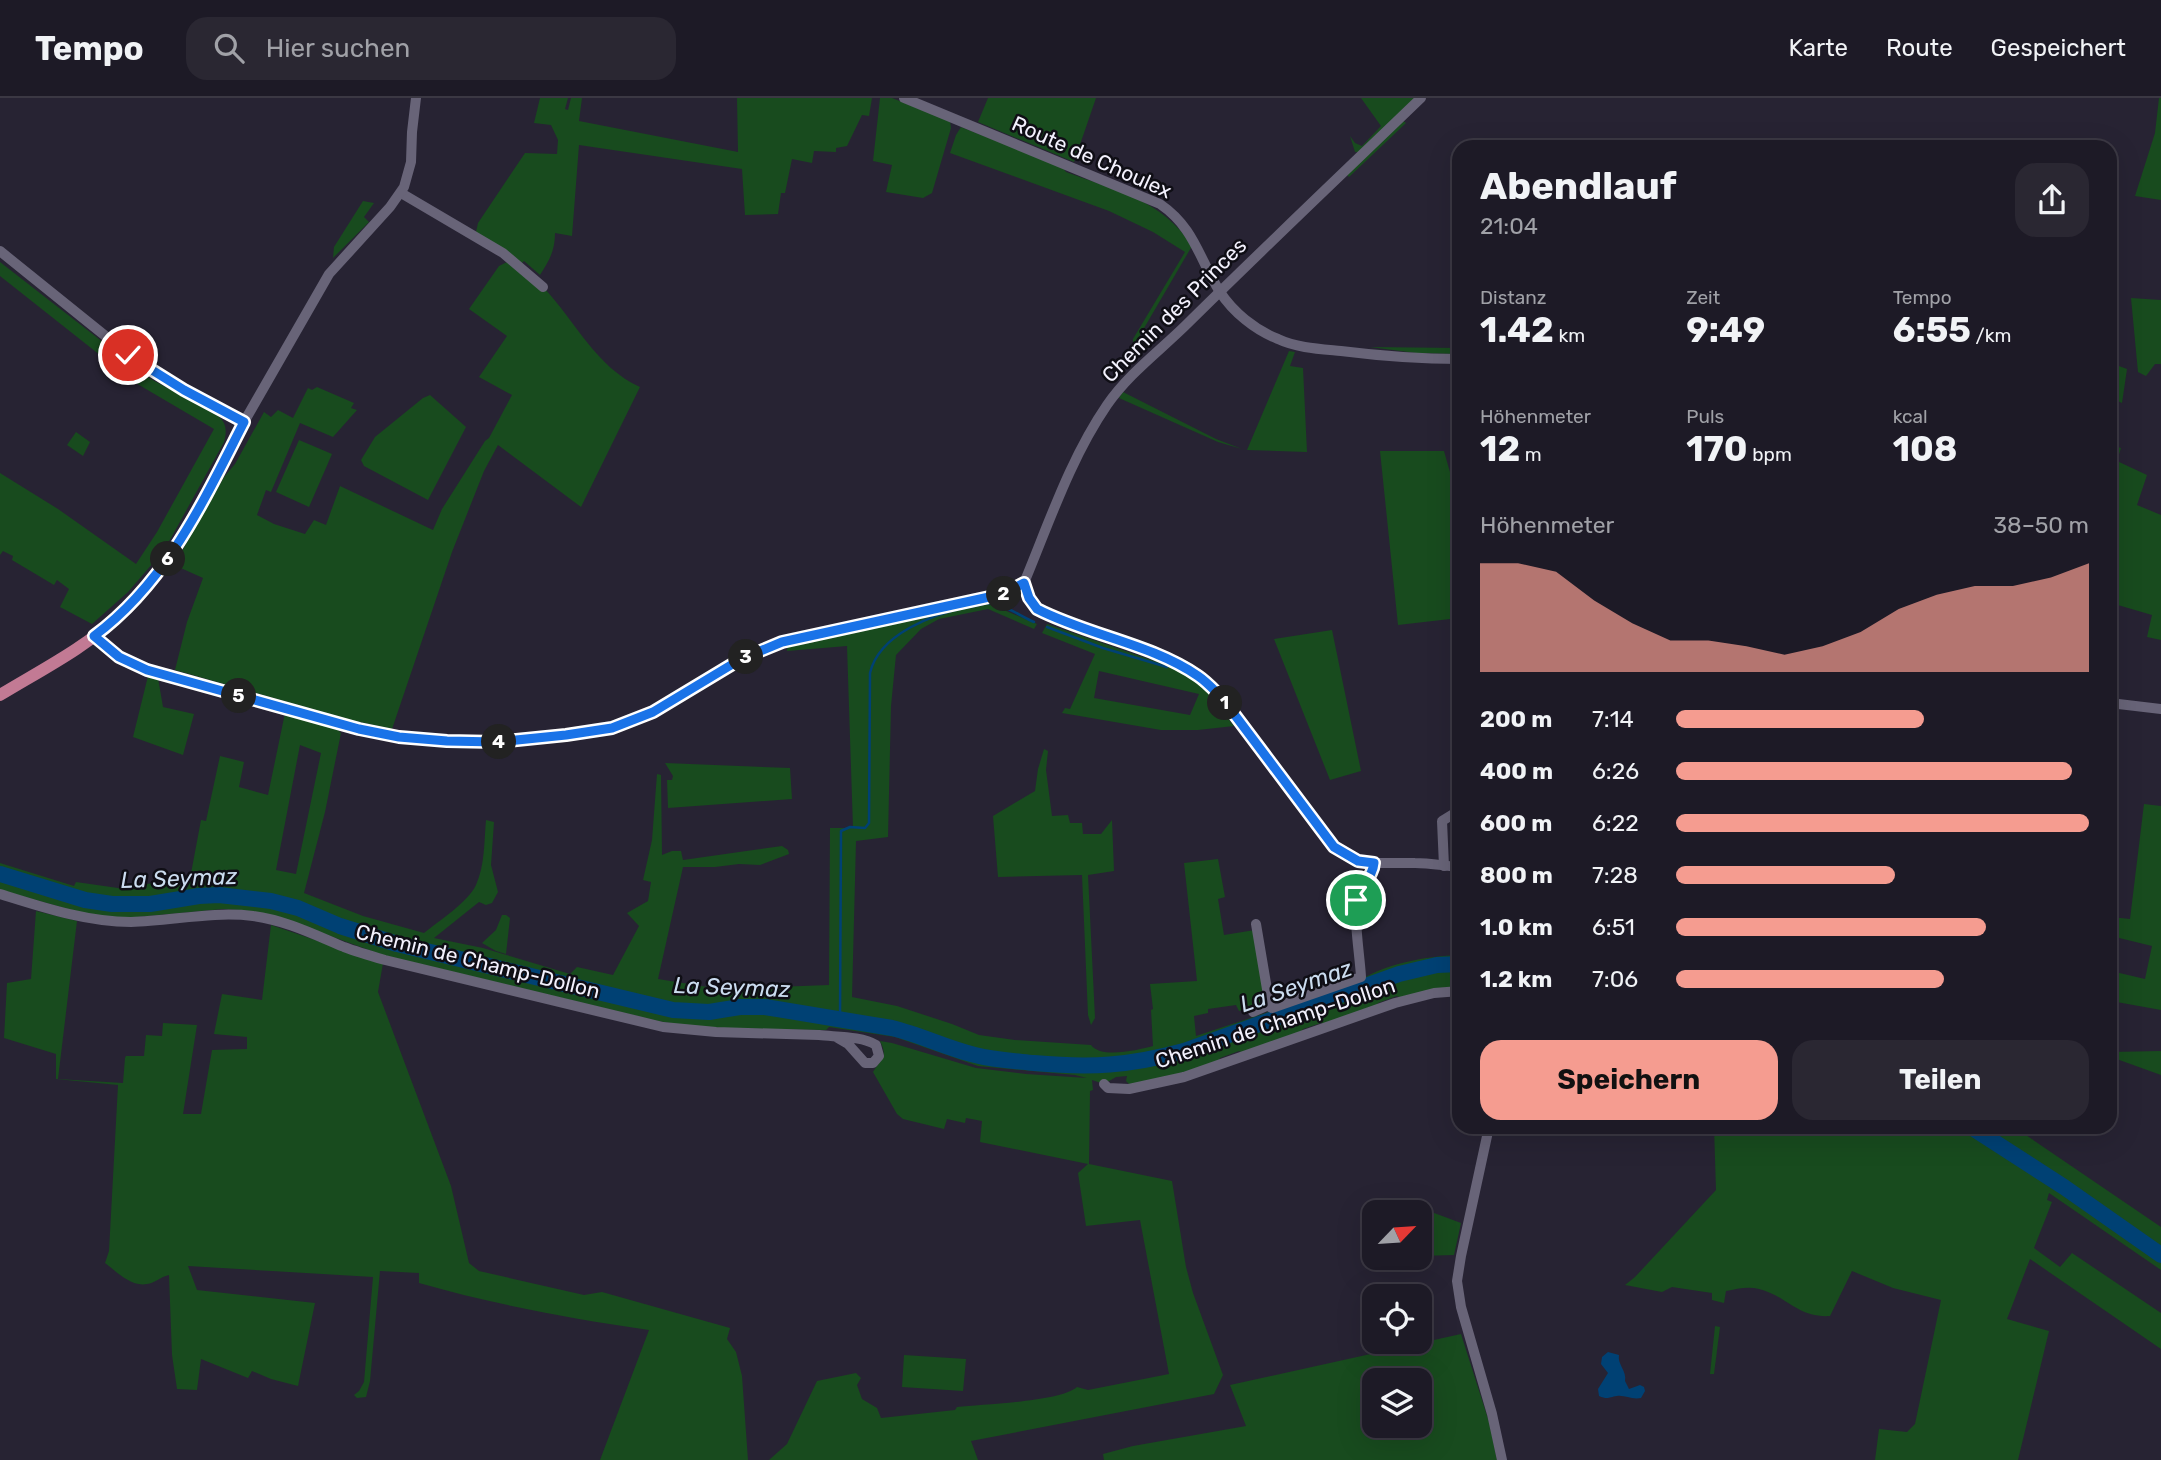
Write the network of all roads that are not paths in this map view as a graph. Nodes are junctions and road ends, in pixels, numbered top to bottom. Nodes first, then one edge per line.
1 (416, 98) edge
2 (904, 98) edge
3 (1421, 98) edge
4 (401, 193) junction
5 (0, 251) edge
6 (543, 287) dead end
7 (1220, 290) junction
8 (1452, 359) edge
9 (244, 422) junction
10 (1024, 583) junction
11 (94, 636) junction
12 (0, 695) edge
13 (2117, 704) edge
14 (2161, 709) edge
15 (1452, 815) edge
16 (1374, 863) junction
17 (1444, 866) junction
18 (1452, 866) edge
19 (0, 894) edge
20 (1256, 924) dead end
21 (1452, 992) edge
22 (1269, 1006) junction
23 (1253, 1012) dead end
24 (836, 1037) junction
25 (1104, 1084) dead end
26 (1487, 1134) edge
27 (1502, 1460) edge

1 - 4 street
2 - 7 street, Route de Choulex
3 - 7 street, Chemin des Princes
4 - 6 street
4 - 9 street
5 - 9 street
7 - 8 street, Route de Choulex
7 - 10 street, Chemin des Princes
9 - 11 main road
10 - 11 street
10 - 16 street
11 - 12 main road
13 - 14 street
15 - 17 street
16 - 17 street
16 - 22 street
17 - 18 street
19 - 24 street, Chemin de Champ-Dollon
20 - 22 street
21 - 25 street, Chemin de Champ-Dollon
22 - 23 street
24 - 24 street, Chemin de Champ-Dollon
26 - 27 street

